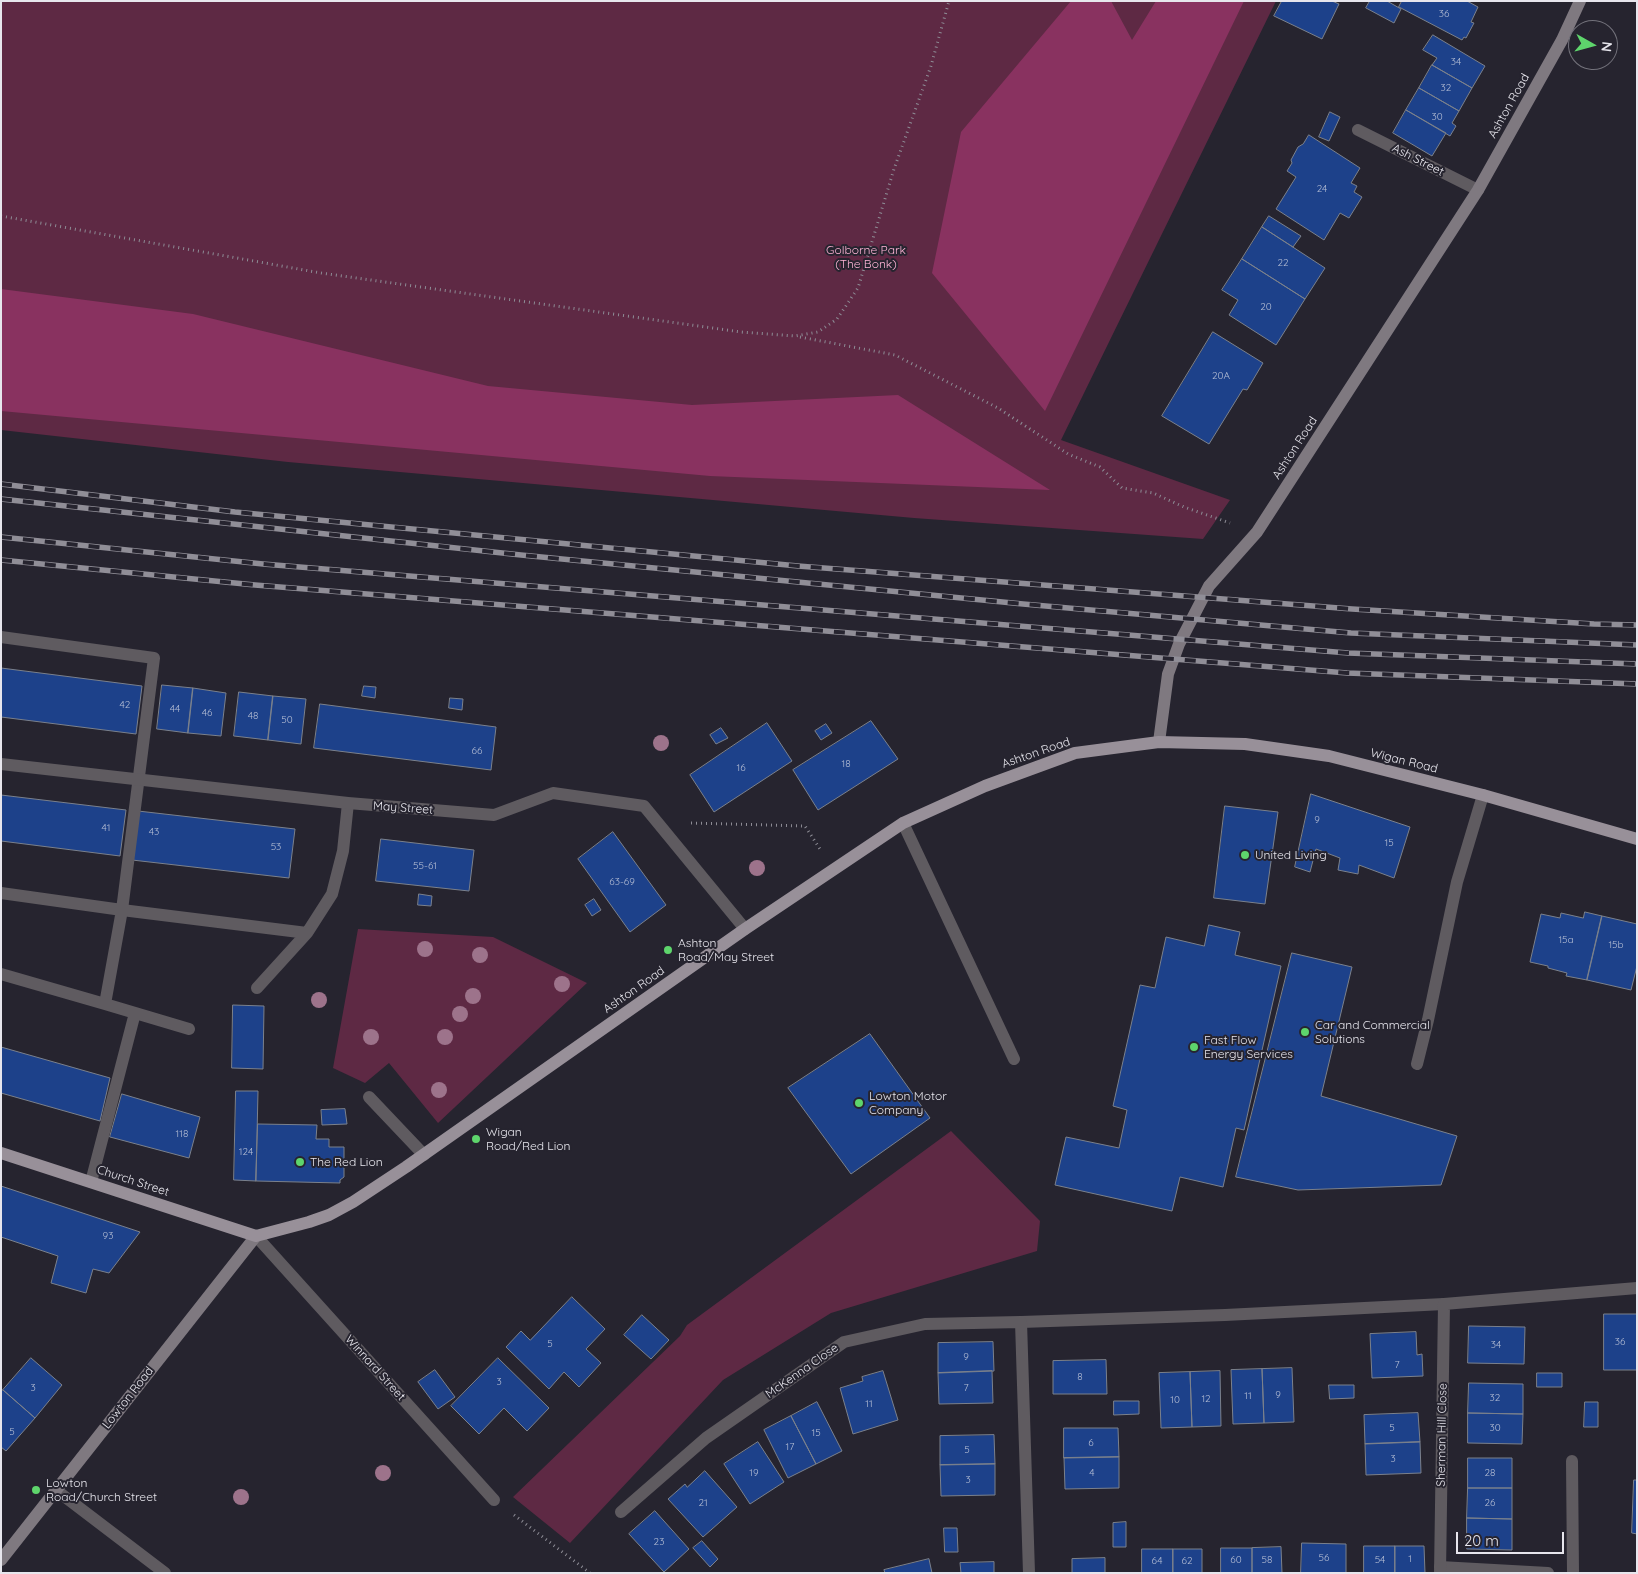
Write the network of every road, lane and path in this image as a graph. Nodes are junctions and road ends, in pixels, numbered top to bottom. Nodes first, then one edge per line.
1 (949, 1) edge
2 (1580, 1) edge
3 (1358, 130) dead end
4 (1478, 190) junction
5 (1, 216) edge
6 (795, 336) junction
7 (1257, 532) junction
8 (1, 637) edge
9 (1159, 742) junction
10 (1, 764) edge
11 (138, 779) junction
12 (1483, 795) junction
13 (348, 803) junction
14 (658, 822) junction
15 (903, 823) junction
16 (1637, 839) edge
17 (834, 869) junction
18 (1, 893) edge
19 (122, 910) junction
20 (745, 929) junction
21 (307, 933) junction
22 (1, 974) edge
23 (257, 988) dead end
24 (105, 1004) junction
25 (135, 1013) junction
26 (189, 1029) dead end
27 (1014, 1059) dead end
28 (1417, 1064) dead end
29 (369, 1097) dead end
30 (1, 1154) edge
31 (424, 1155) junction
32 (91, 1182) junction
33 (256, 1236) junction
34 (1637, 1288) edge
35 (1444, 1304) junction
36 (1021, 1322) junction
37 (1572, 1461) dead end
38 (56, 1490) junction
39 (494, 1500) joint
40 (621, 1512) dead end
41 (1, 1560) edge
42 (1440, 1570) edge
43 (165, 1573) edge
44 (590, 1573) edge
45 (1029, 1573) edge
46 (1548, 1573) edge
47 (1574, 1573) edge

1 - 6 path
2 - 4 main road, Ashton Road
3 - 4 street, Ash Street
4 - 7 main road, Ashton Road
5 - 6 path
6 - 7 path
7 - 9 main road, Ashton Road
8 - 11 street
9 - 12 main road, Wigan Road
9 - 15 main road, Ashton Road
10 - 11 street, May Street
11 - 13 street, May Street
11 - 19 street
12 - 16 main road, Wigan Road
12 - 28 street
13 - 14 street, May Street
13 - 21 street
14 - 17 path
14 - 20 street, May Street
15 - 17 main road, Ashton Road
15 - 27 street
17 - 20 main road, Ashton Road
18 - 19 street
19 - 21 street
19 - 24 street
20 - 31 main road, Ashton Road
21 - 23 street
22 - 24 street
24 - 25 street
25 - 26 street
25 - 32 street
29 - 31 street
30 - 32 main road, Church Street
31 - 33 main road, Ashton Road
32 - 33 main road, Church Street
33 - 38 main road, Lowton Road
33 - 39 street, Winnard Street
34 - 35 street
35 - 36 street, McKenna Close
35 - 42 street, Sherman Hill Close
36 - 40 street, McKenna Close
36 - 45 street
37 - 47 street
38 - 41 main road, Lowton Road
38 - 43 street
39 - 44 path
42 - 46 street, Sherman Hill Close

